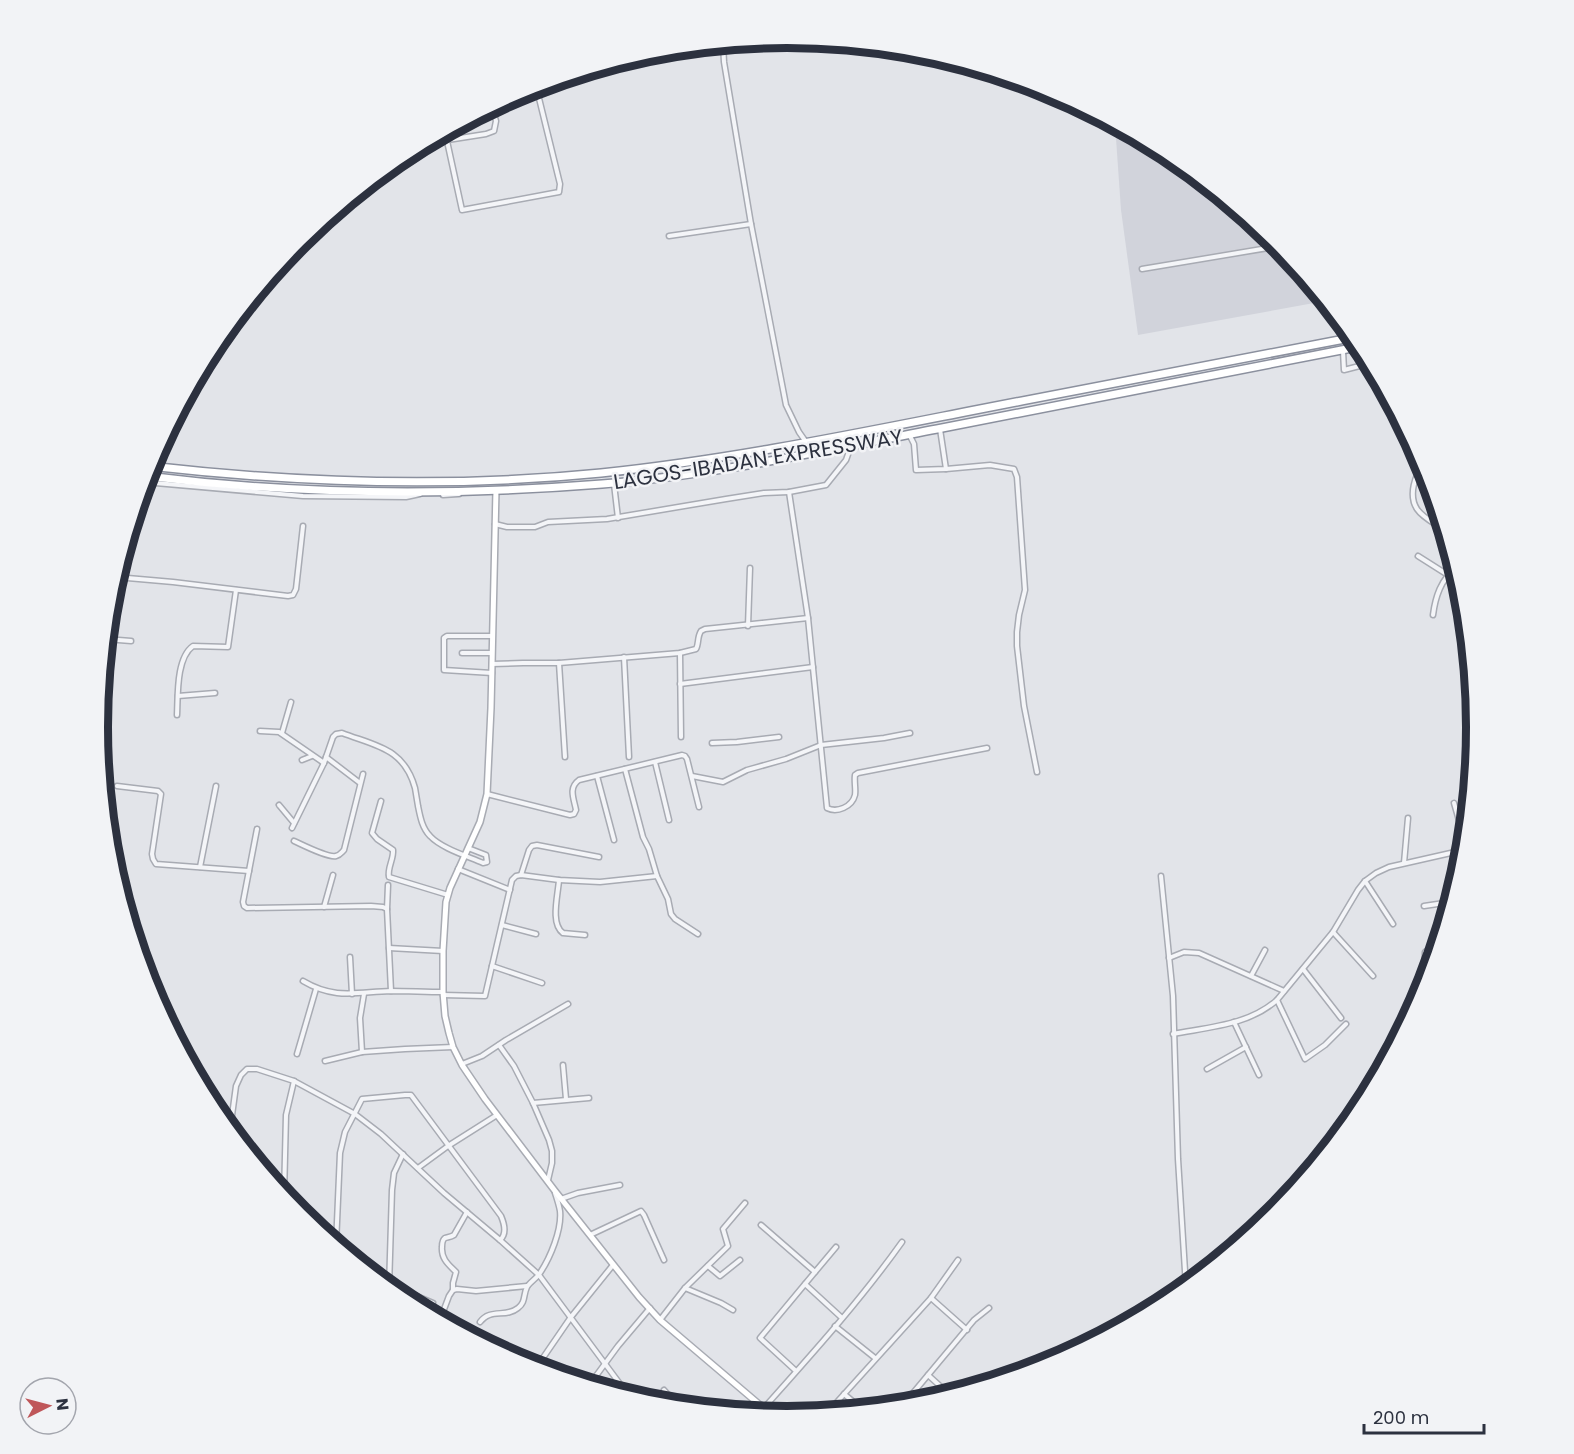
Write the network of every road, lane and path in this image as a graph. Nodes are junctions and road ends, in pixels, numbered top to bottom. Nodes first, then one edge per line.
1 (723, 51) edge
2 (538, 96) edge
3 (494, 115) edge
4 (443, 141) edge
5 (447, 141) junction
6 (751, 224) junction
7 (669, 236) dead end
8 (1268, 248) edge
9 (1142, 269) dead end
10 (1344, 339) edge
11 (1351, 348) edge
12 (1343, 350) junction
13 (1361, 365) edge
14 (939, 428) junction
15 (909, 434) junction
16 (806, 443) junction
17 (851, 446) junction
18 (160, 467) edge
19 (946, 469) junction
20 (1417, 476) edge
21 (156, 477) edge
22 (154, 483) edge
23 (614, 483) junction
24 (496, 491) junction
25 (789, 492) junction
26 (618, 518) junction
27 (495, 524) junction
28 (1435, 524) edge
29 (303, 526) dead end
30 (1418, 556) dead end
31 (750, 568) dead end
32 (1448, 575) joint
33 (125, 578) edge
34 (236, 590) junction
35 (1433, 615) dead end
36 (808, 618) junction
37 (748, 626) junction
38 (492, 636) junction
39 (114, 640) edge
40 (131, 641) dead end
41 (462, 653) dead end
42 (492, 653) junction
43 (680, 653) junction
44 (624, 657) junction
45 (559, 663) junction
46 (492, 664) junction
47 (813, 667) junction
48 (492, 673) junction
49 (680, 684) junction
50 (215, 693) dead end
51 (178, 696) junction
52 (291, 702) dead end
53 (177, 715) dead end
54 (260, 731) dead end
55 (910, 733) dead end
56 (282, 734) junction
57 (681, 737) dead end
58 (779, 737) dead end
59 (712, 743) dead end
60 (821, 745) junction
61 (987, 748) dead end
62 (313, 756) junction
63 (326, 757) junction
64 (565, 757) dead end
65 (628, 757) dead end
66 (302, 760) dead end
67 (655, 762) junction
68 (324, 763) junction
69 (625, 769) junction
70 (1037, 772) dead end
71 (363, 774) dead end
72 (597, 776) junction
73 (692, 776) junction
74 (360, 783) junction
75 (117, 786) dead end
76 (216, 786) dead end
77 (487, 794) junction
78 (381, 801) dead end
79 (1454, 803) dead end
80 (279, 805) dead end
81 (699, 807) dead end
82 (1408, 818) dead end
83 (669, 820) dead end
84 (1459, 821) edge
85 (257, 829) dead end
86 (614, 840) dead end
87 (294, 841) dead end
88 (468, 848) junction
89 (1454, 852) edge
90 (465, 855) junction
91 (599, 856) dead end
92 (1404, 863) junction
93 (200, 868) junction
94 (458, 869) junction
95 (249, 871) junction
96 (333, 875) dead end
97 (521, 875) junction
98 (657, 876) junction
99 (1161, 876) dead end
100 (559, 880) junction
101 (1365, 881) junction
102 (388, 885) dead end
103 (510, 890) junction
104 (448, 895) junction
105 (1443, 903) edge
106 (1424, 906) dead end
107 (324, 907) junction
108 (387, 909) junction
109 (1393, 924) dead end
110 (502, 925) junction
111 (1333, 932) junction
112 (536, 934) dead end
113 (698, 934) dead end
114 (585, 935) dead end
115 (389, 948) junction
116 (1265, 950) dead end
117 (443, 951) junction
118 (350, 957) dead end
119 (1169, 958) junction
120 (492, 966) junction
121 (1303, 969) junction
122 (1251, 976) junction
123 (1373, 976) dead end
124 (303, 981) dead end
125 (542, 983) dead end
126 (316, 989) junction
127 (391, 991) junction
128 (1284, 991) junction
129 (352, 994) junction
130 (363, 994) junction
131 (443, 994) junction
132 (1277, 1000) junction
133 (568, 1004) dead end
134 (1341, 1018) dead end
135 (1234, 1022) junction
136 (1346, 1024) dead end
137 (1173, 1034) junction
138 (499, 1045) junction
139 (453, 1047) junction
140 (1245, 1047) junction
141 (362, 1052) junction
142 (297, 1054) dead end
143 (325, 1061) dead end
144 (462, 1065) junction
145 (562, 1065) dead end
146 (1207, 1069) dead end
147 (1259, 1075) dead end
148 (294, 1081) junction
149 (589, 1098) dead end
150 (566, 1099) junction
151 (533, 1103) junction
152 (355, 1114) junction
153 (497, 1115) junction
154 (231, 1116) edge
155 (448, 1146) junction
156 (403, 1154) junction
157 (418, 1168) junction
158 (547, 1181) junction
159 (284, 1183) edge
160 (620, 1185) dead end
161 (555, 1191) junction
162 (561, 1199) junction
163 (745, 1203) dead end
164 (568, 1207) junction
165 (467, 1212) junction
166 (560, 1214) junction
167 (761, 1225) dead end
168 (336, 1235) edge
169 (590, 1235) junction
170 (500, 1240) junction
171 (902, 1242) dead end
172 (836, 1247) dead end
173 (664, 1260) dead end
174 (740, 1260) dead end
175 (958, 1260) dead end
176 (613, 1265) junction
177 (708, 1266) junction
178 (815, 1272) junction
179 (539, 1275) junction
180 (1185, 1277) edge
181 (390, 1278) edge
182 (805, 1284) junction
183 (527, 1286) junction
184 (685, 1288) junction
185 (453, 1290) junction
186 (416, 1296) edge
187 (931, 1298) junction
188 (433, 1303) dead end
189 (650, 1308) junction
190 (988, 1308) dead end
191 (734, 1310) dead end
192 (443, 1312) edge
193 (572, 1317) junction
194 (842, 1318) junction
195 (660, 1320) junction
196 (480, 1322) dead end
197 (835, 1326) junction
198 (967, 1330) junction
199 (875, 1358) junction
200 (542, 1360) edge
201 (605, 1364) junction
202 (796, 1371) junction
203 (928, 1375) junction
204 (595, 1378) edge
205 (621, 1385) edge
206 (942, 1388) edge
207 (664, 1390) dead end
208 (844, 1394) junction
209 (912, 1394) edge
210 (669, 1395) edge
211 (854, 1402) edge
212 (759, 1405) edge
213 (763, 1405) edge
214 (835, 1405) edge

1 - 6 street
2 - 5 street
3 - 5 street
4 - 5 street
6 - 7 street
6 - 16 street
8 - 9 street
10 - 16 highway, LAGOS-IBADAN EXPRESSWAY
11 - 12 highway, LAGOS-IBADAN EXPRESSWAY
12 - 13 street
12 - 14 highway, LAGOS-IBADAN EXPRESSWAY
14 - 15 highway, LAGOS-IBADAN EXPRESSWAY
14 - 19 street
15 - 17 highway, LAGOS-IBADAN EXPRESSWAY
15 - 19 street
16 - 18 highway, LAGOS-IBADAN EXPRESSWAY
17 - 23 highway, LAGOS-IBADAN EXPRESSWAY
17 - 25 street
19 - 70 street
20 - 28 street
21 - 24 highway, LAGOS-IBADAN EXPRESSWAY
22 - 24 street
23 - 24 highway, LAGOS-IBADAN EXPRESSWAY
23 - 26 street
24 - 27 street
25 - 26 street
25 - 36 street
26 - 27 street
27 - 38 street
29 - 34 street
30 - 32 street
31 - 37 street
32 - 35 street
33 - 34 street
34 - 51 street
36 - 37 street
36 - 47 street
37 - 43 street
38 - 42 street
38 - 48 street
39 - 40 street
41 - 42 street
42 - 46 street
43 - 44 street
43 - 49 street
44 - 45 street
44 - 65 street
45 - 46 street
45 - 64 street
46 - 48 street
47 - 49 street
47 - 60 street
48 - 77 street
49 - 57 street
50 - 51 street
51 - 53 street
52 - 56 street
54 - 56 street
55 - 60 street
56 - 62 street
58 - 59 street
60 - 61 street
60 - 73 street
62 - 66 street
62 - 68 street
63 - 68 street
63 - 74 street
63 - 90 street
67 - 69 street
67 - 73 street
67 - 83 street
68 - 80 street
69 - 72 street
69 - 98 street
71 - 74 street
72 - 77 street
72 - 86 street
73 - 81 street
74 - 87 street
75 - 93 street
76 - 93 street
77 - 88 street
78 - 104 street
79 - 84 street
82 - 92 street
85 - 95 street
88 - 90 street
88 - 90 street
89 - 92 street
90 - 94 street
91 - 97 street
92 - 101 street
93 - 95 street
94 - 103 street
94 - 104 street
95 - 107 street
96 - 107 street
97 - 100 street
97 - 103 street
98 - 100 street
98 - 113 street
99 - 119 street
100 - 114 street
101 - 109 street
101 - 111 street
102 - 108 street
103 - 110 street
104 - 117 street
105 - 106 street
107 - 108 street
108 - 115 street
110 - 112 street
110 - 120 street
111 - 121 street
111 - 123 street
115 - 117 street
115 - 127 street
116 - 122 street
117 - 131 street
118 - 129 street
119 - 122 street
119 - 137 street
120 - 125 street
120 - 131 street
121 - 128 street
121 - 134 street
122 - 128 street
124 - 126 street
126 - 129 street
126 - 142 street
127 - 130 street
127 - 131 street
128 - 132 street
129 - 130 street
130 - 141 street
131 - 139 street
132 - 135 street
132 - 136 street
133 - 138 street
135 - 137 street
135 - 140 street
137 - 180 street
138 - 144 street
138 - 151 street
139 - 141 street
139 - 144 street
140 - 146 street
140 - 147 street
141 - 143 street
144 - 153 street
145 - 150 street
148 - 152 street
148 - 154 street
148 - 159 street
149 - 150 street
150 - 151 street
151 - 158 street
152 - 155 street
152 - 156 street
152 - 168 street
153 - 155 street
153 - 158 street
155 - 157 street
155 - 170 street
156 - 157 street
156 - 181 street
157 - 165 street
158 - 161 street
160 - 162 street
161 - 162 street
161 - 166 street
162 - 164 street
163 - 177 street
164 - 166 street
164 - 169 street
165 - 170 street
165 - 185 street
166 - 179 street
167 - 178 street
169 - 173 street
169 - 176 street
170 - 179 street
171 - 194 street
172 - 178 street
174 - 177 street
175 - 187 street
176 - 189 street
176 - 193 street
177 - 184 street
178 - 182 street
179 - 183 street
179 - 193 street
182 - 194 street
182 - 202 street
183 - 185 street
183 - 196 street
184 - 191 street
184 - 195 street
185 - 192 street
186 - 188 street
187 - 198 street
187 - 199 street
189 - 195 street
189 - 201 street
190 - 198 street
193 - 200 street
193 - 201 street
194 - 197 street
195 - 212 street
197 - 199 street
197 - 202 street
198 - 203 street
199 - 208 street
201 - 204 street
201 - 205 street
202 - 213 street
203 - 206 street
203 - 209 street
207 - 210 street
208 - 211 street
208 - 214 street

